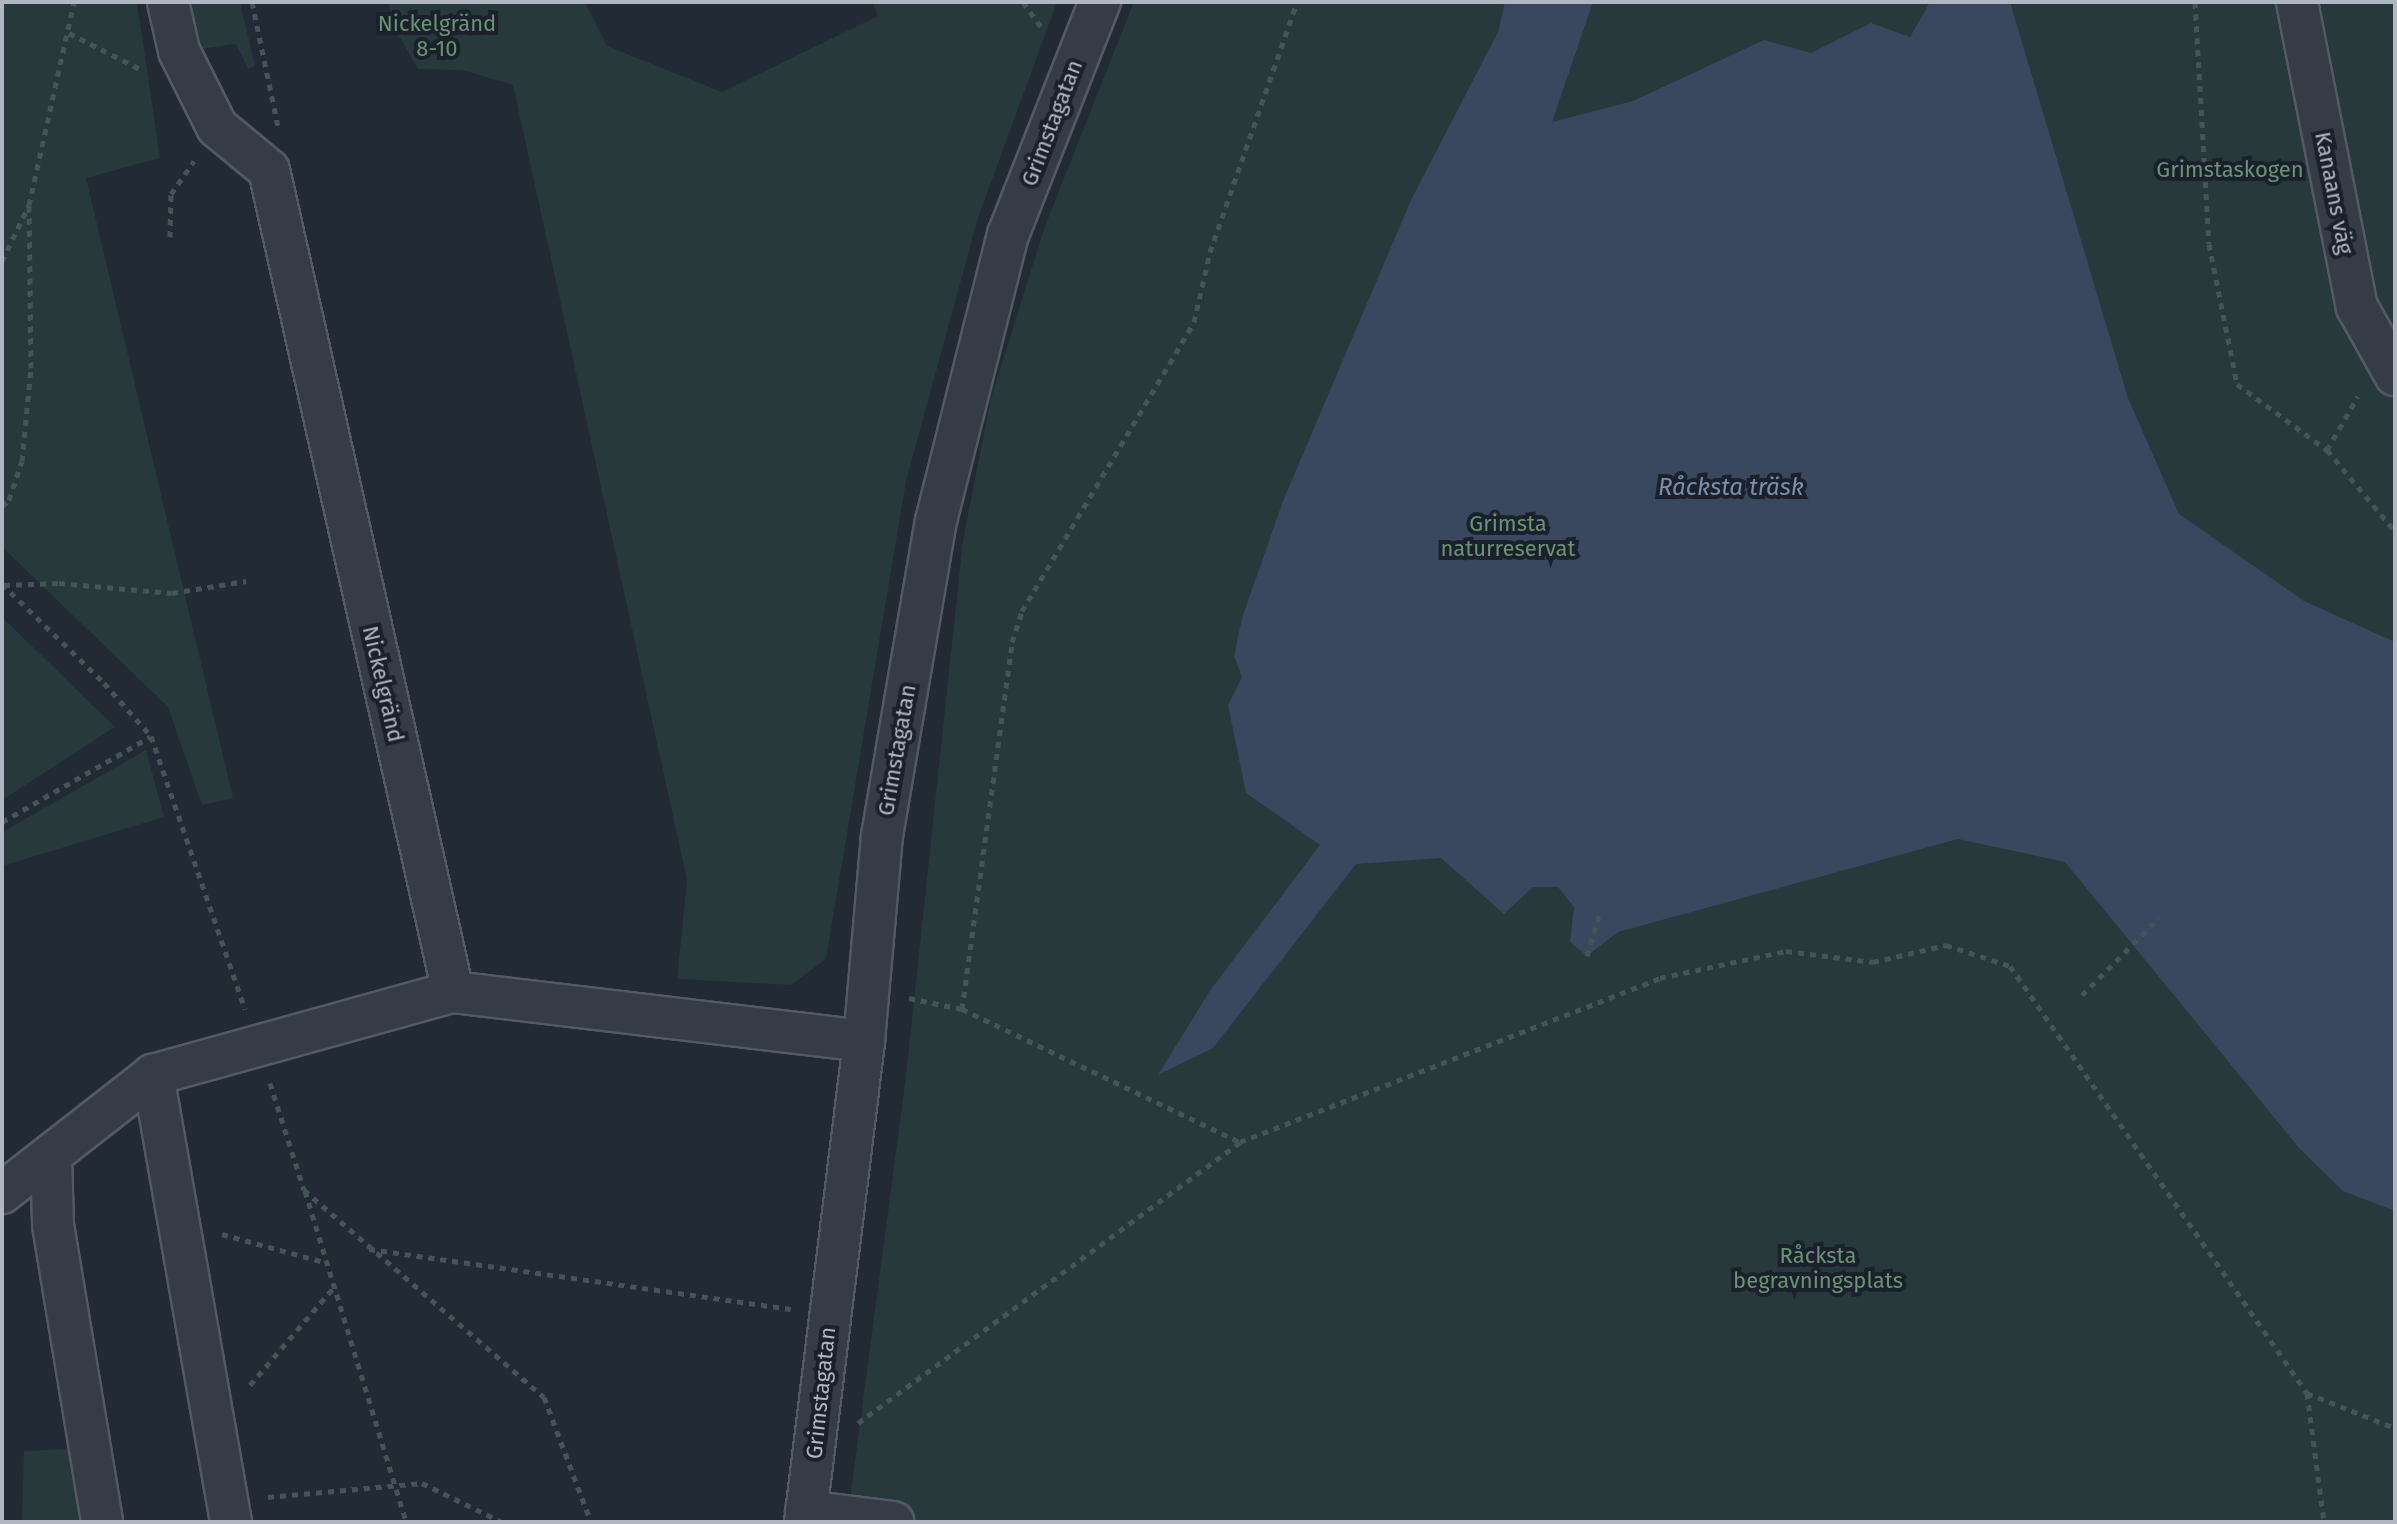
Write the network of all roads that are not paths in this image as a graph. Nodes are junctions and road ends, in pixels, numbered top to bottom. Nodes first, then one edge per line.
1 (168, 2) edge
2 (1100, 2) edge
3 (2297, 2) edge
4 (2378, 383) edge
5 (453, 992) junction
6 (864, 1041) junction
7 (153, 1075) junction
8 (51, 1156) junction
9 (2, 1193) edge
10 (229, 1512) edge
11 (805, 1516) edge
12 (102, 1522) edge
13 (893, 1522) edge

1 - 5 street, Nickelgränd
2 - 6 street, Grimstagatan
3 - 4 street, Kanaans väg
5 - 6 street
5 - 7 street
6 - 11 street, Grimstagatan
7 - 8 street
7 - 10 street
8 - 9 street
8 - 12 street
11 - 13 street

